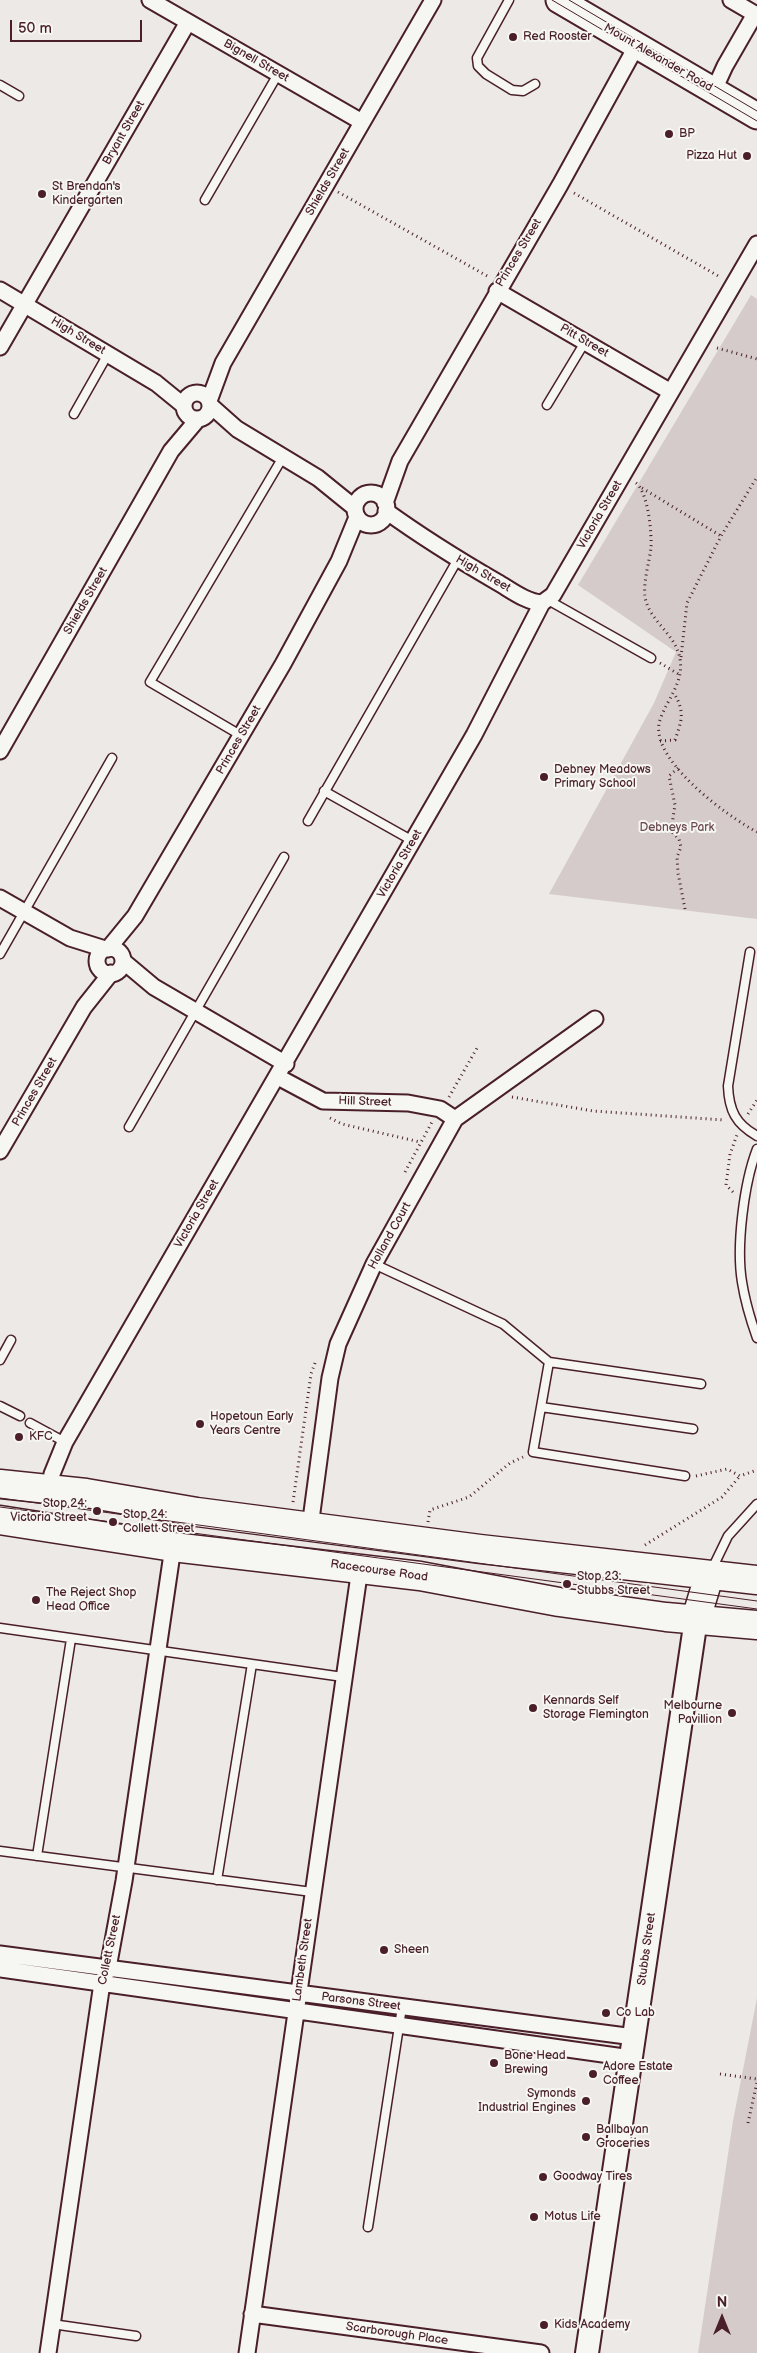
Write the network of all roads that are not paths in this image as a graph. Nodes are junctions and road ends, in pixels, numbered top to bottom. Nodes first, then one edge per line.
1 (150, 0) edge
2 (432, 0) edge
3 (509, 0) edge
4 (731, 0) edge
5 (568, 2) edge
6 (188, 22) junction
7 (637, 45) junction
8 (278, 74) junction
9 (535, 84) dead end
10 (0, 85) edge
11 (714, 90) junction
12 (19, 96) dead end
13 (757, 116) edge
14 (362, 122) junction
15 (205, 200) dead end
16 (757, 244) edge
17 (499, 287) junction
18 (0, 290) edge
19 (24, 305) junction
20 (585, 342) junction
21 (0, 347) edge
22 (108, 354) junction
23 (223, 363) junction
24 (671, 392) junction
25 (189, 401) junction
26 (547, 405) dead end
27 (205, 411) junction
28 (74, 414) dead end
29 (171, 451) junction
30 (283, 457) junction
31 (371, 509) junction
32 (458, 559) junction
33 (545, 602) junction
34 (651, 658) road end
35 (242, 736) junction
36 (0, 751) edge
37 (112, 758) dead end
38 (324, 791) junction
39 (308, 821) dead end
40 (413, 841) junction
41 (284, 857) dead end
42 (0, 898) edge
43 (24, 912) junction
44 (750, 952) dead end
45 (0, 954) edge
46 (110, 961) junction
47 (195, 1012) junction
48 (595, 1019) dead end
49 (282, 1070) junction
50 (455, 1119) junction
51 (129, 1128) dead end
52 (757, 1136) edge
53 (757, 1149) edge
54 (0, 1151) edge
55 (374, 1264) junction
56 (757, 1338) edge
57 (11, 1340) dead end
58 (0, 1360) edge
59 (549, 1362) junction
60 (701, 1384) dead end
61 (0, 1406) edge
62 (541, 1407) junction
63 (20, 1416) dead end
64 (30, 1423) dead end
65 (693, 1429) dead end
66 (65, 1442) junction
67 (685, 1476) road end
68 (0, 1484) edge
69 (49, 1489) junction
70 (757, 1504) edge
71 (0, 1520) edge
72 (310, 1528) junction
73 (366, 1534) junction
74 (173, 1547) junction
75 (360, 1568) junction
76 (709, 1576) junction
77 (757, 1580) edge
78 (696, 1619) junction
79 (757, 1625) edge
80 (0, 1628) edge
81 (72, 1639) junction
82 (158, 1651) junction
83 (252, 1664) junction
84 (343, 1677) junction
85 (0, 1851) edge
86 (37, 1856) junction
87 (126, 1867) junction
88 (217, 1880) junction
89 (312, 1892) junction
90 (0, 1954) edge
91 (108, 1968) junction
92 (0, 1969) edge
93 (102, 1983) junction
94 (298, 1994) junction
95 (402, 2007) junction
96 (296, 2011) junction
97 (400, 2025) junction
98 (632, 2047) junction
99 (368, 2227) dead end
100 (252, 2314) junction
101 (52, 2324) junction
102 (136, 2336) dead end
103 (48, 2353) edge
104 (247, 2353) edge
105 (541, 2353) edge
106 (587, 2353) edge

1 - 6 street, Bignell Street
2 - 14 street, Shields Street
3 - 9 lane
4 - 11 street
5 - 7 main road, Mount Alexander Road
6 - 8 street, Bignell Street
6 - 19 street, Bryant Street
7 - 11 main road, Mount Alexander Road
7 - 17 street, Princes Street
8 - 14 street, Bignell Street
8 - 15 lane
10 - 12 lane
11 - 13 main road, Mount Alexander Road
14 - 23 street, Shields Street
16 - 24 street, Victoria Street
17 - 20 street, Pitt Street
17 - 31 street, Princes Street
18 - 19 street, High Street
19 - 21 street, Bryant Street
19 - 22 street, High Street
20 - 24 street, Pitt Street
20 - 26 lane
22 - 25 street, High Street
22 - 28 lane
23 - 25 street, Shields Street
23 - 27 street, Shields Street
24 - 33 street, Victoria Street
25 - 27 street
25 - 27 street
25 - 29 street, Shields Street
27 - 29 street, Shields Street
27 - 30 street, High Street
29 - 36 street, Shields Street
30 - 31 street, High Street
30 - 35 lane
31 - 32 street, High Street
31 - 35 street, Princes Street
32 - 33 street, High Street
32 - 38 lane
33 - 34 lane
33 - 40 street, Victoria Street
35 - 46 street, Princes Street
37 - 43 lane
38 - 39 lane
38 - 40 lane
40 - 49 street, Victoria Street
41 - 47 lane
42 - 43 street, Hill Street
43 - 45 lane
43 - 46 street, Hill Street
44 - 52 lane
46 - 47 street, Hill Street
46 - 54 street, Princes Street
47 - 49 street, Hill Street
47 - 51 lane
48 - 50 street, Holland Court
49 - 50 street, Hill Street
49 - 66 street, Victoria Street
50 - 55 street, Holland Court
53 - 56 lane
55 - 59 lane
55 - 72 street, Holland Court
57 - 58 lane
59 - 60 lane
59 - 62 lane
61 - 63 lane
62 - 65 lane
62 - 67 lane
64 - 66 lane
66 - 69 street, Victoria Street
68 - 69 highway
69 - 72 highway
70 - 76 lane
71 - 74 highway, Racecourse Road
72 - 73 highway
73 - 75 highway
73 - 76 highway
74 - 75 highway, Racecourse Road
74 - 82 street, Collett Street
75 - 78 highway, Racecourse Road
75 - 84 street, Lambeth Street
76 - 77 highway
76 - 78 highway, Stubbs Street
78 - 79 highway, Racecourse Road
78 - 98 street, Stubbs Street
80 - 81 lane
81 - 82 lane
81 - 86 lane
82 - 83 lane
82 - 87 street, Collett Street
83 - 84 lane
83 - 88 lane
84 - 89 street, Lambeth Street
85 - 86 lane
86 - 87 lane
87 - 88 lane
87 - 91 street, Collett Street
88 - 89 lane
89 - 94 street, Lambeth Street
90 - 91 street, Parsons Street
91 - 93 street, Collett Street
91 - 94 street, Parsons Street
92 - 93 street, Parsons Street
93 - 96 street, Parsons Street
93 - 101 street, Collett Street
94 - 95 street, Parsons Street
94 - 96 street, Lambeth Street
95 - 97 lane
95 - 98 street, Parsons Street
96 - 97 street, Parsons Street
96 - 100 street, Lambeth Street
97 - 98 street, Parsons Street
97 - 99 lane
98 - 106 street, Stubbs Street
100 - 104 street, Lambeth Street
100 - 105 street, Scarborough Place
101 - 102 lane
101 - 103 street, Collett Street

